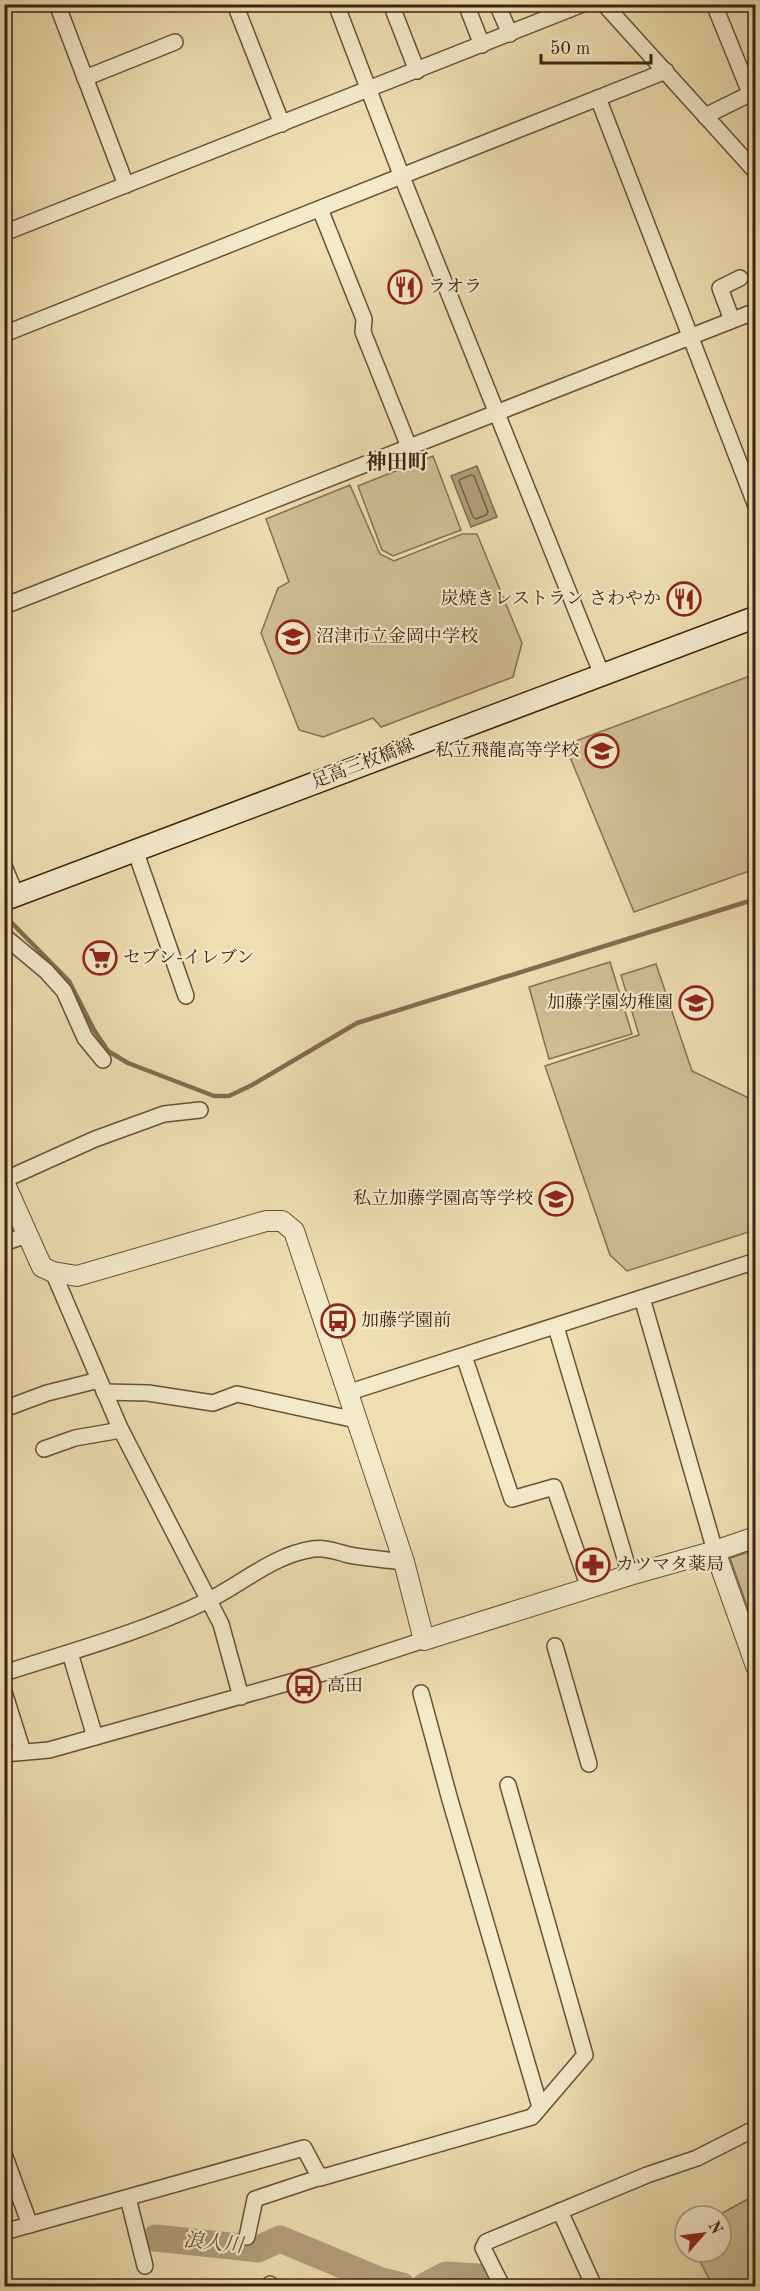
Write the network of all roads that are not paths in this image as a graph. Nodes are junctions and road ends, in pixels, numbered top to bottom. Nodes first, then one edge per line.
1 (57, 4) edge
2 (336, 4) edge
3 (391, 4) edge
4 (466, 4) edge
5 (497, 4) edge
6 (583, 4) edge
7 (604, 4) edge
8 (714, 4) edge
9 (236, 7) dead end
10 (510, 34) junction
11 (175, 42) dead end
12 (482, 45) junction
13 (417, 70) junction
14 (666, 71) junction
15 (85, 78) junction
16 (370, 89) junction
17 (753, 92) edge
18 (598, 98) junction
19 (705, 116) junction
20 (282, 124) junction
21 (756, 172) edge
22 (402, 177) junction
23 (126, 185) junction
24 (320, 209) junction
25 (4, 233) edge
26 (740, 278) dead end
27 (756, 311) edge
28 (732, 320) junction
29 (4, 334) edge
30 (690, 336) junction
31 (497, 412) junction
32 (409, 447) junction
33 (756, 506) edge
34 (4, 606) edge
35 (756, 617) edge
36 (602, 675) junction
37 (135, 850) junction
38 (4, 866) edge
39 (8, 895) edge
40 (4, 936) edge
41 (186, 996) dead end
42 (103, 1060) dead end
43 (200, 1110) dead end
44 (4, 1181) edge
45 (27, 1235) junction
46 (4, 1243) edge
47 (756, 1261) edge
48 (53, 1272) junction
49 (642, 1298) junction
50 (556, 1327) junction
51 (464, 1356) junction
52 (101, 1386) junction
53 (347, 1393) junction
54 (4, 1409) edge
55 (356, 1420) junction
56 (121, 1430) junction
57 (44, 1449) dead end
58 (756, 1537) edge
59 (715, 1551) junction
60 (404, 1562) junction
61 (630, 1575) junction
62 (589, 1588) junction
63 (209, 1600) junction
64 (424, 1640) junction
65 (555, 1646) dead end
66 (70, 1653) junction
67 (756, 1666) edge
68 (4, 1673) edge
69 (4, 1692) edge
70 (421, 1693) dead end
71 (241, 1697) junction
72 (95, 1737) junction
73 (23, 1752) junction
74 (4, 1754) edge
75 (589, 1764) dead end
76 (508, 1785) dead end
77 (540, 2107) junction
78 (756, 2128) edge
79 (4, 2154) edge
80 (324, 2176) junction
81 (128, 2198) junction
82 (560, 2211) junction
83 (30, 2225) junction
84 (4, 2232) edge
85 (247, 2237) dead end
86 (145, 2266) dead end
87 (592, 2282) dead end
88 (502, 2286) edge

1 - 15 street
2 - 16 street
3 - 13 street
4 - 12 street
5 - 10 street
6 - 10 street
7 - 14 street
8 - 17 street
9 - 20 street
10 - 12 street
11 - 15 street
12 - 13 street
13 - 16 street
14 - 18 street
14 - 19 street
15 - 23 street
16 - 20 street
16 - 22 street
17 - 19 street
18 - 22 street
18 - 30 street
19 - 21 street
20 - 23 street
22 - 24 street
22 - 31 street
23 - 25 street
24 - 29 street
24 - 32 street
26 - 28 street
27 - 28 street
28 - 30 street
30 - 31 street
30 - 33 street
31 - 32 street
31 - 36 street
32 - 34 street
35 - 36 main road, 足高三枚橋線
36 - 37 main road, 足高三枚橋線
37 - 39 main road, 足高三枚橋線
37 - 41 street
38 - 39 street
40 - 42 street
43 - 44 street
44 - 45 street
45 - 46 street
45 - 48 street
47 - 49 street
48 - 52 street
48 - 53 street
49 - 50 street
49 - 59 street
50 - 51 street
50 - 61 street
51 - 53 street
51 - 62 street
52 - 54 street
52 - 55 street
52 - 56 street
53 - 55 street
55 - 60 street
56 - 57 street
56 - 63 street
58 - 59 street
59 - 61 street
59 - 67 street
60 - 63 street
60 - 64 street
61 - 62 street
62 - 64 street
63 - 66 street
63 - 71 street
64 - 71 street
65 - 75 street
66 - 68 street
66 - 72 street
69 - 73 street
70 - 77 street
71 - 72 street
72 - 73 street
73 - 74 street
76 - 77 street
77 - 80 street
78 - 82 street
79 - 83 street
80 - 81 street
80 - 85 street
81 - 83 street
81 - 86 street
82 - 87 street
82 - 88 street
83 - 84 street

